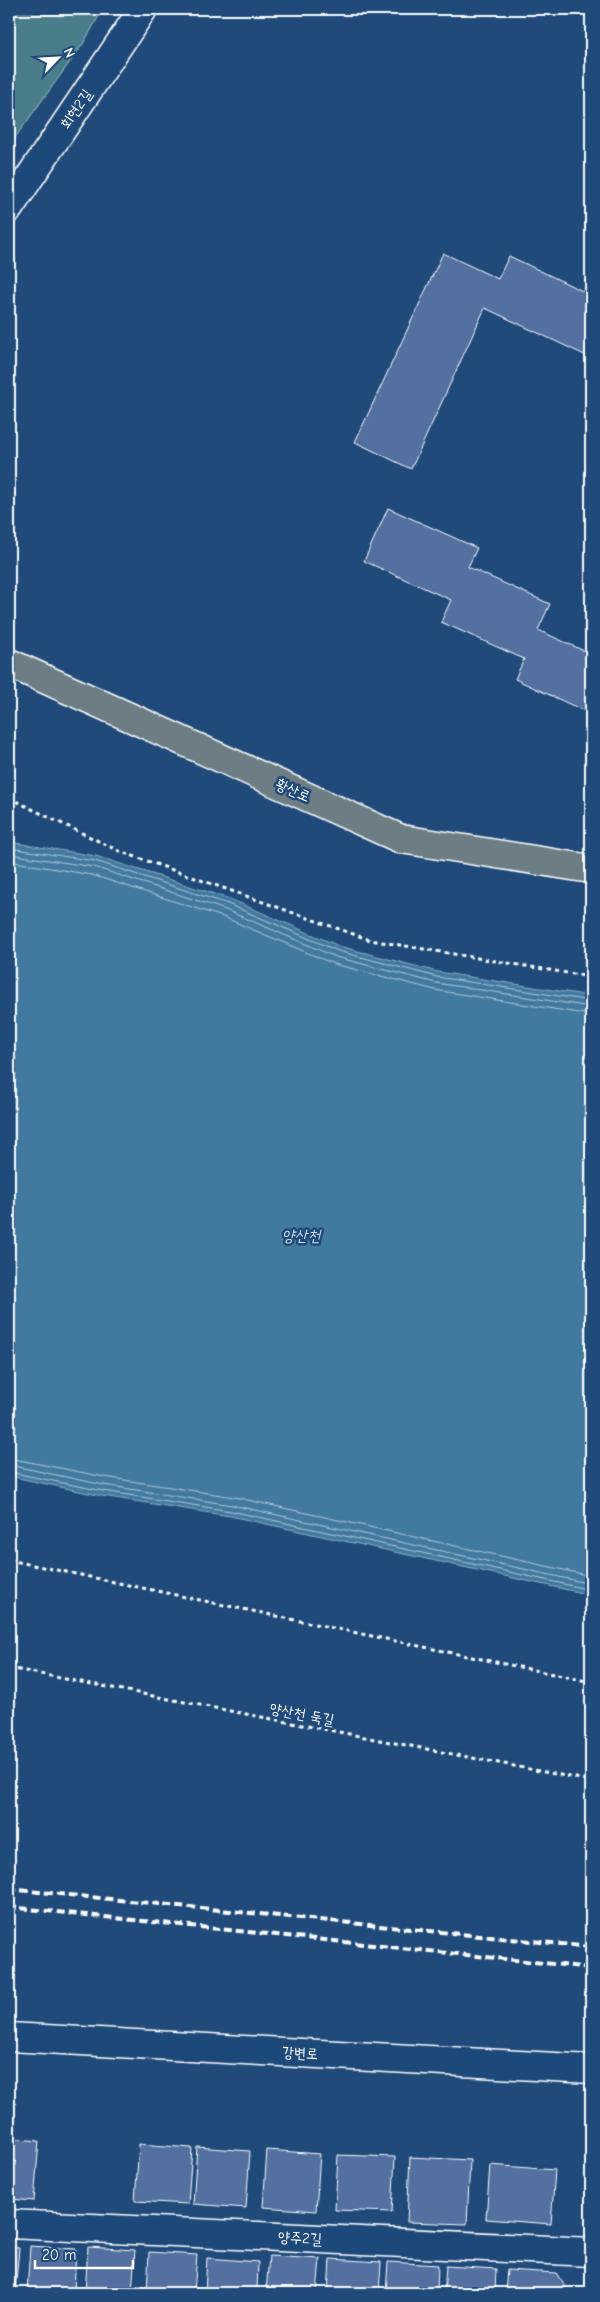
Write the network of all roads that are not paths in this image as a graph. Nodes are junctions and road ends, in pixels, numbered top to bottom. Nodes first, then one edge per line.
1 (143, 9) edge
2 (9, 208) edge
3 (9, 663) edge
4 (591, 869) edge
5 (9, 2037) edge
6 (591, 2069) edge
7 (9, 2224) edge
8 (591, 2252) edge

1 - 2 street, 회현2길
3 - 4 main road, 황산로
5 - 6 street, 강변로
7 - 8 street, 양주2길

